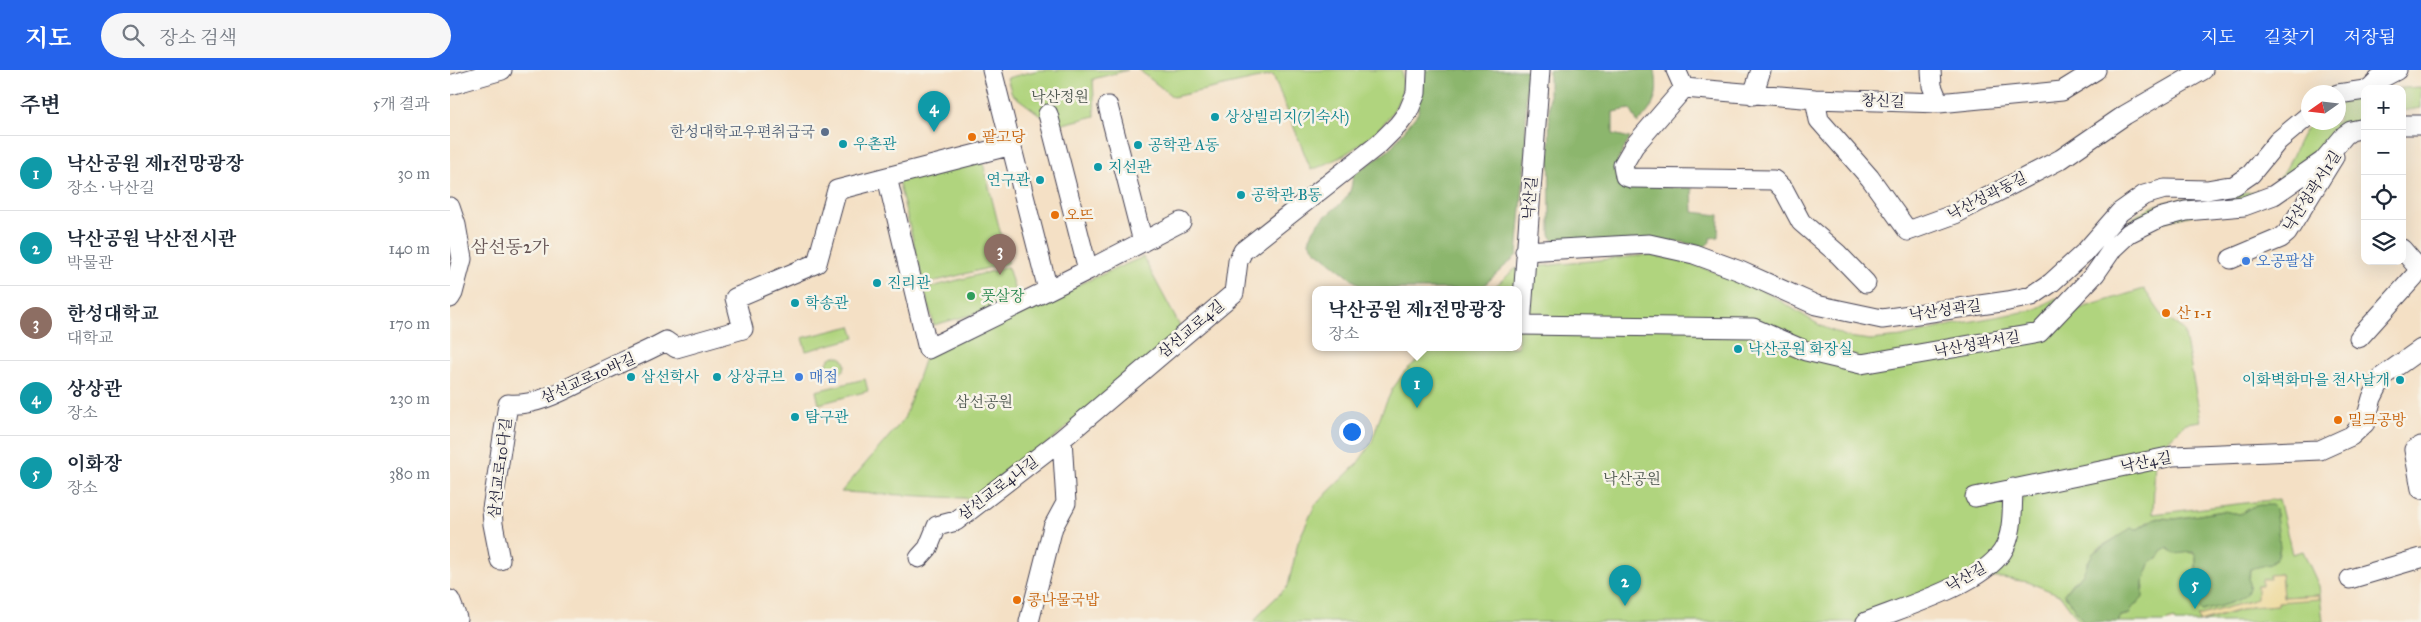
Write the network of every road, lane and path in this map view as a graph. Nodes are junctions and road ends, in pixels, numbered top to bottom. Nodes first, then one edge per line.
1 (502, 70) edge
2 (992, 70) edge
3 (1417, 70) edge
4 (1540, 70) edge
5 (1761, 70) edge
6 (1931, 70) edge
7 (2203, 70) edge
8 (2397, 70) edge
9 (2091, 71) edge
10 (1683, 78) edge
11 (2373, 85) edge
12 (450, 86) edge
13 (2361, 88) edge
14 (2346, 92) edge
15 (1753, 95) junction
16 (1815, 99) junction
17 (1939, 103) junction
18 (1108, 106) dead end
19 (1048, 114) dead end
20 (2301, 122) edge
21 (2421, 124) edge
22 (2406, 125) edge
23 (2361, 129) edge
24 (2361, 135) edge
25 (2361, 139) edge
26 (1012, 145) junction
27 (2341, 146) junction
28 (2323, 160) junction
29 (887, 176) junction
30 (450, 207) edge
31 (1181, 222) dead end
32 (1143, 242) junction
33 (1525, 251) junction
34 (2406, 253) edge
35 (2231, 258) dead end
36 (1088, 270) junction
37 (2421, 270) edge
38 (1866, 283) dead end
39 (1048, 290) junction
40 (450, 298) edge
41 (1522, 306) edge
42 (1522, 325) edge
43 (2359, 338) dead end
44 (2421, 349) edge
45 (508, 404) joint
46 (1062, 439) junction
47 (2421, 446) edge
48 (2013, 488) junction
49 (2421, 489) edge
50 (1975, 497) dead end
51 (919, 558) dead end
52 (2421, 558) edge
53 (500, 560) dead end
54 (2350, 579) dead end
55 (450, 600) edge
56 (450, 620) edge
57 (1029, 622) edge
58 (1866, 622) edge

1 - 12 street
2 - 26 street
3 - 46 street, 삼선교로4길
4 - 33 street, 낙산길
5 - 15 street
6 - 17 street
7 - 16 street, 낙산성곽동길
8 - 11 street
9 - 17 street, 창신길
10 - 15 street, 창신길
10 - 38 street
13 - 14 street
15 - 16 street, 창신길
16 - 17 street, 창신길
18 - 32 street
19 - 36 street
20 - 33 street, 낙산성곽길
21 - 22 street
23 - 28 street, 낙산성곽서길
24 - 27 street, 낙산성곽서1길
25 - 27 street
26 - 29 street
26 - 39 street
27 - 28 street
27 - 35 street, 낙산성곽서1길
28 - 42 street, 낙산성곽서길
29 - 39 street
29 - 45 street, 삼선교로10바길
30 - 40 street
31 - 32 street
32 - 36 street
33 - 41 street, 낙산길
34 - 37 street
36 - 39 street
37 - 43 street
44 - 48 street, 낙산4길
45 - 53 street, 삼선교로10다길
46 - 51 street, 삼선교로4나길
46 - 57 street
47 - 49 street
48 - 50 street, 낙산4길
48 - 58 street, 낙산길
52 - 54 street
55 - 56 street

